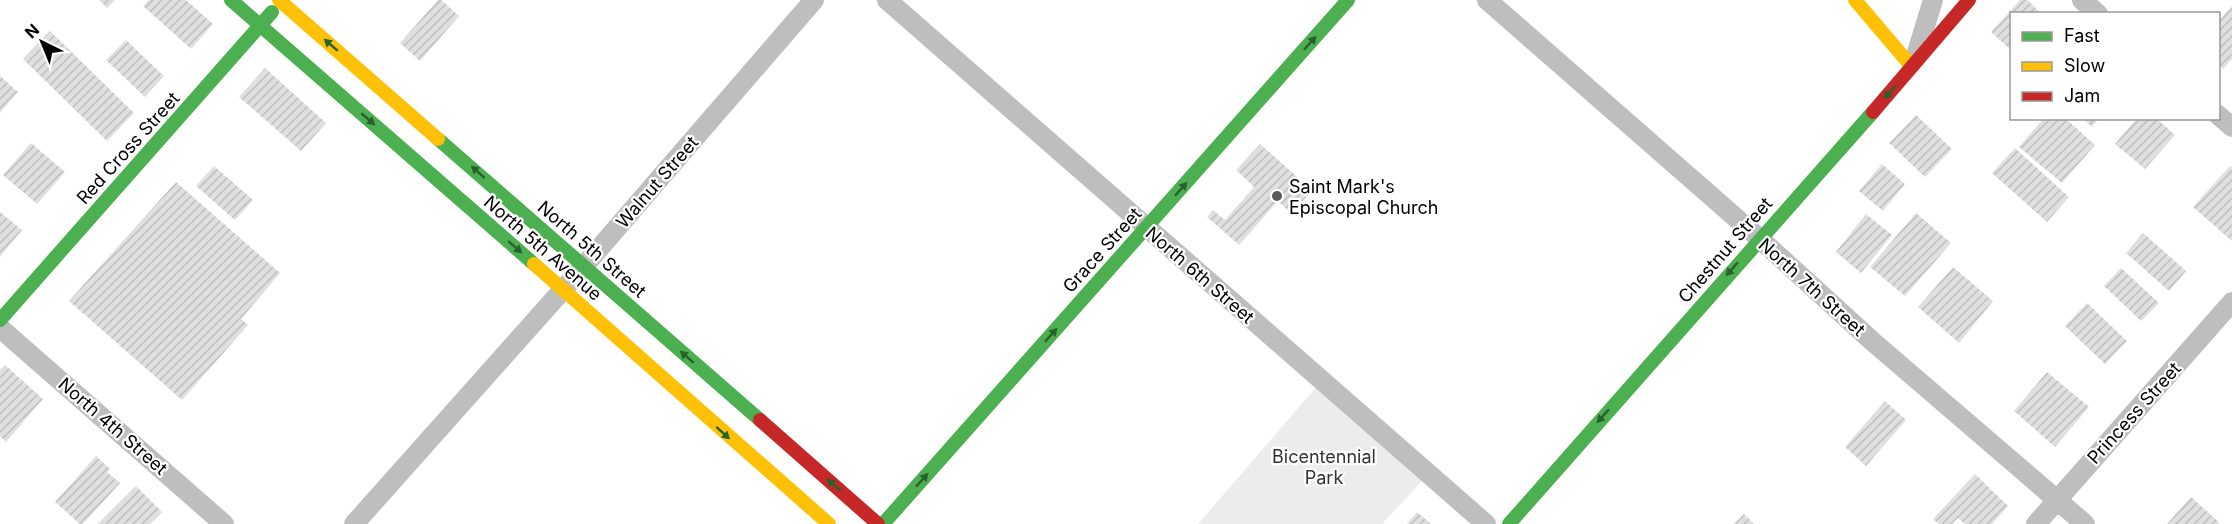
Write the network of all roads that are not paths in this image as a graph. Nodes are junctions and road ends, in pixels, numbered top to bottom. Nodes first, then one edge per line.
1 (231, 0) edge
2 (814, 0) edge
3 (887, 0) edge
4 (1348, 0) edge
5 (1487, 0) edge
6 (1856, 0) edge
7 (1932, 0) edge
8 (1969, 0) edge
9 (2082, 0) edge
10 (281, 1) edge
11 (2096, 12) edge
12 (260, 26) junction
13 (1912, 67) junction
14 (2220, 117) edge
15 (2232, 127) edge
16 (1146, 228) junction
17 (1759, 238) junction
18 (584, 266) junction
19 (563, 290) junction
20 (2232, 303) edge
21 (0, 320) edge
22 (0, 328) edge
23 (2057, 500) junction
24 (224, 524) edge
25 (354, 524) edge
26 (829, 524) edge
27 (878, 524) edge
28 (883, 524) edge
29 (1486, 524) edge
30 (1509, 524) edge
31 (2036, 524) edge
32 (2085, 524) edge

1 - 12 street, North 5th Avenue
2 - 18 street, Walnut Street
3 - 16 street, North 6th Street
16 -> 4 street, Grace Street
5 - 17 street, North 7th Street
6 - 13 street
7 - 13 street
8 - 13 street, Chestnut Street
9 - 11 street
10 - 12 street, Red Cross Street
18 -> 10 street, North 5th Street
12 -> 19 street, North 5th Avenue
12 - 21 street, Red Cross Street
13 -> 17 street, Chestnut Street
14 - 15 street
28 -> 16 street, Grace Street
16 - 29 street, North 6th Street
17 - 23 street, North 7th Street
17 -> 30 street, Chestnut Street
18 - 19 street, Walnut Street
27 -> 18 street, North 5th Street
19 - 25 street, Walnut Street
19 -> 26 street, North 5th Avenue
20 - 23 street, Princess Street
22 - 24 street, North 4th Street
23 - 31 street, Princess Street
23 - 32 street, North 7th Street

